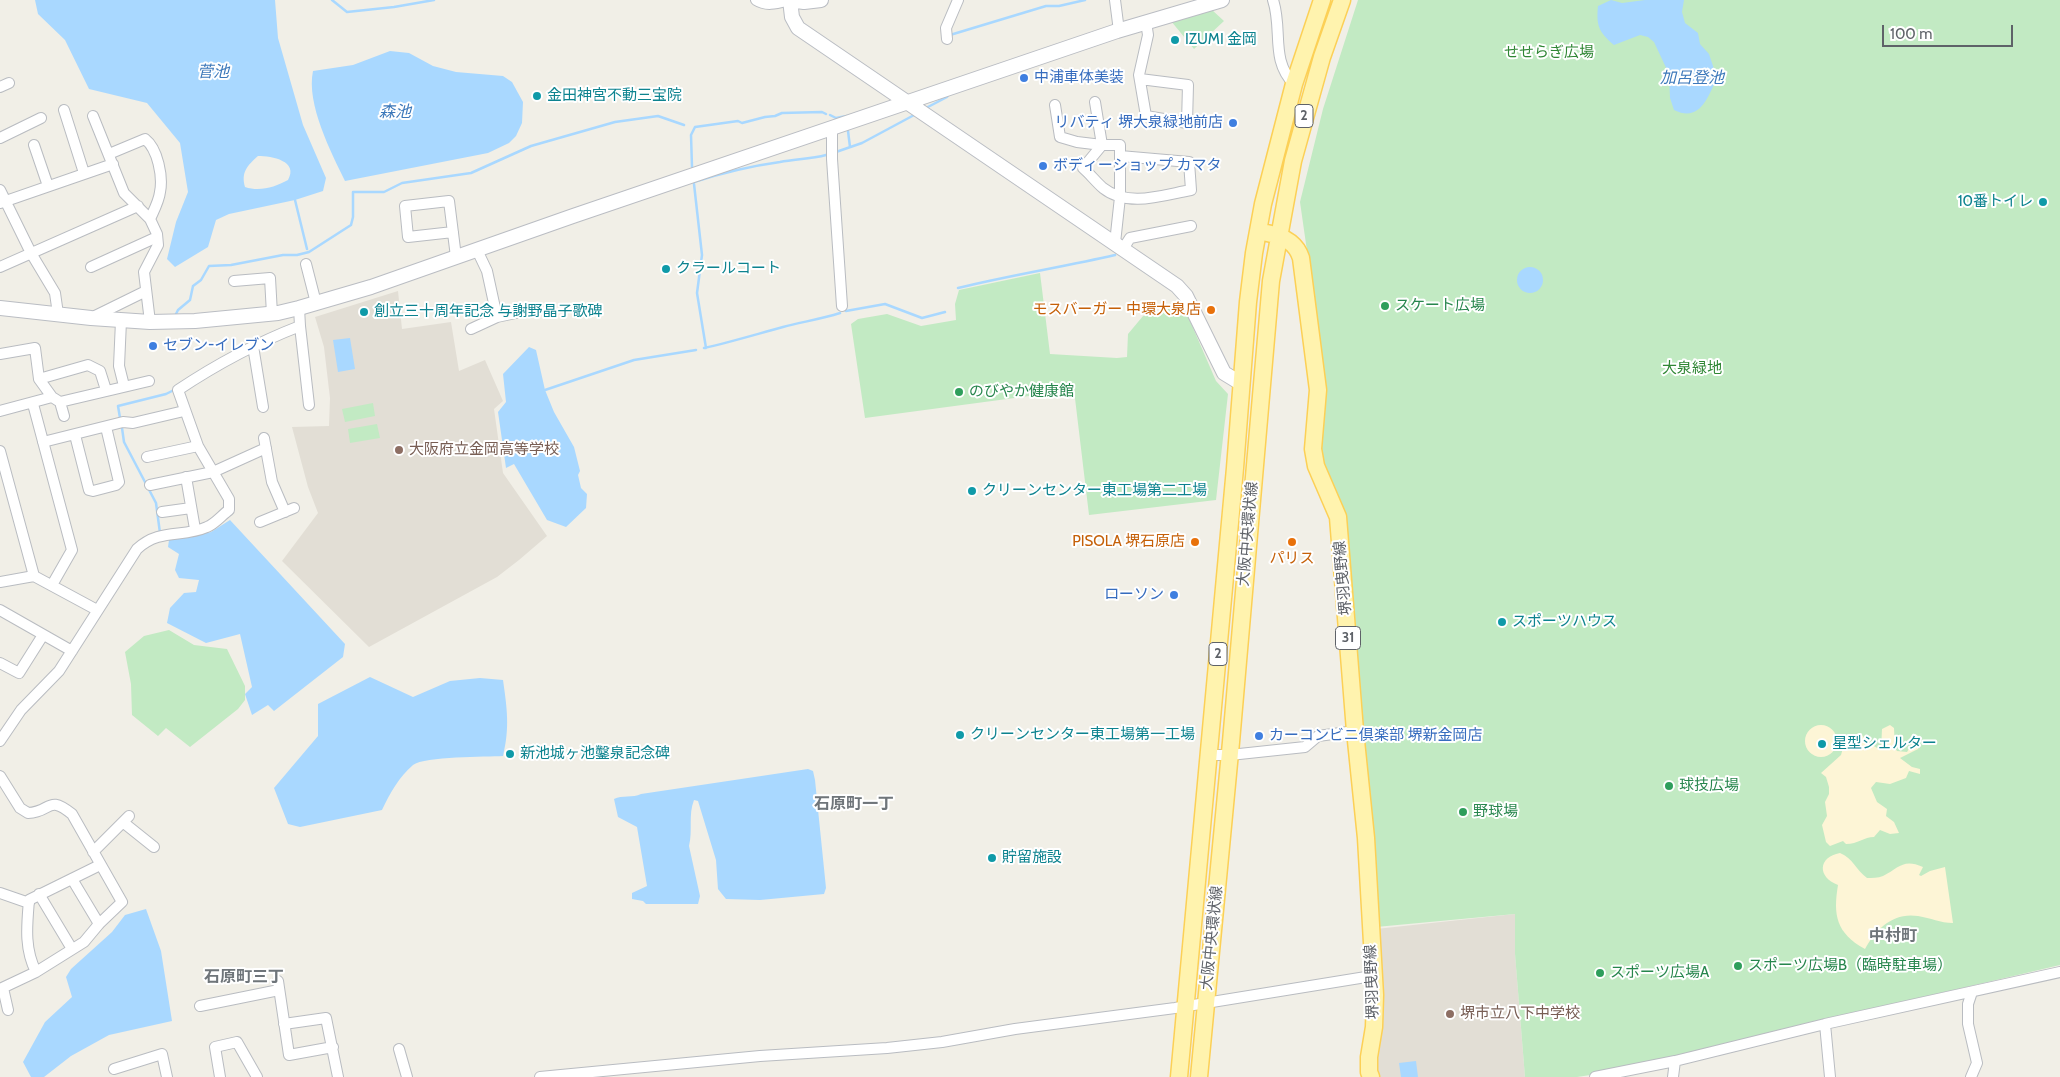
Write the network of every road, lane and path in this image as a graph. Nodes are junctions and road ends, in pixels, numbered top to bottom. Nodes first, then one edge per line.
1 (756, 0) edge
2 (790, 0) edge
3 (821, 0) edge
4 (958, 0) edge
5 (1115, 0) edge
6 (1222, 0) edge
7 (1272, 0) edge
8 (1322, 0) edge
9 (1342, 0) edge
10 (1146, 22) junction
11 (1119, 31) junction
12 (947, 38) dead end
13 (1140, 79) junction
14 (1294, 84) junction
15 (908, 102) junction
16 (1095, 102) dead end
17 (1055, 105) dead end
18 (64, 110) dead end
19 (93, 116) dead end
20 (41, 118) dead end
21 (832, 127) junction
22 (0, 138) edge
23 (34, 145) dead end
24 (1102, 145) junction
25 (1120, 156) junction
26 (111, 159) junction
27 (84, 174) junction
28 (48, 186) junction
29 (0, 190) edge
30 (1120, 197) junction
31 (2, 202) edge
32 (138, 206) junction
33 (150, 219) junction
34 (1191, 226) dead end
35 (453, 232) junction
36 (1258, 232) junction
37 (1278, 235) junction
38 (157, 237) junction
39 (1119, 246) junction
40 (477, 250) junction
41 (31, 253) junction
42 (456, 257) junction
43 (306, 264) dead end
44 (0, 267) edge
45 (91, 267) dead end
46 (234, 281) dead end
47 (146, 291) junction
48 (316, 303) junction
49 (842, 306) dead end
50 (0, 308) edge
51 (299, 308) junction
52 (530, 310) dead end
53 (58, 314) junction
54 (272, 314) junction
55 (496, 317) junction
56 (91, 318) junction
57 (121, 321) junction
58 (150, 322) junction
59 (300, 326) junction
60 (471, 329) dead end
61 (253, 346) junction
62 (0, 354) edge
63 (39, 379) junction
64 (149, 380) dead end
65 (1242, 384) junction
66 (124, 386) junction
67 (106, 390) junction
68 (56, 400) junction
69 (33, 404) junction
70 (309, 405) dead end
71 (263, 407) dead end
72 (0, 411) edge
73 (184, 412) junction
74 (64, 416) dead end
75 (106, 427) junction
76 (75, 435) junction
77 (43, 442) junction
78 (198, 446) junction
79 (0, 451) edge
80 (147, 457) dead end
81 (212, 472) junction
82 (186, 477) junction
83 (150, 485) dead end
84 (191, 508) junction
85 (162, 512) dead end
86 (260, 522) dead end
87 (195, 529) junction
88 (34, 576) junction
89 (0, 582) edge
90 (52, 585) junction
91 (0, 587) edge
92 (0, 610) edge
93 (97, 610) junction
94 (43, 635) junction
95 (72, 651) junction
96 (0, 663) edge
97 (1355, 731) junction
98 (0, 741) edge
99 (1209, 755) junction
100 (1230, 755) junction
101 (0, 776) edge
102 (154, 847) dead end
103 (93, 852) junction
104 (100, 865) junction
105 (72, 879) junction
106 (0, 893) edge
107 (40, 894) junction
108 (29, 902) junction
109 (99, 924) junction
110 (72, 949) junction
111 (36, 972) junction
112 (2060, 972) edge
113 (1372, 976) junction
114 (1, 988) edge
115 (1972, 992) junction
116 (1206, 1002) junction
117 (1185, 1005) junction
118 (200, 1006) dead end
119 (8, 1010) dead end
120 (284, 1024) junction
121 (1825, 1024) junction
122 (333, 1047) junction
123 (399, 1048) dead end
124 (1675, 1061) junction
125 (114, 1069) dead end
126 (639, 1072) edge
127 (167, 1077) edge
128 (220, 1077) edge
129 (257, 1077) edge
130 (338, 1077) edge
131 (408, 1077) edge
132 (540, 1077) edge
133 (1179, 1077) edge
134 (1199, 1077) edge
135 (1371, 1077) edge
136 (1595, 1077) edge
137 (1673, 1077) edge
138 (1830, 1077) edge
139 (1970, 1077) edge

1 - 2 street
2 - 3 street
2 - 15 street
4 - 12 street
5 - 11 street
6 - 10 street
7 - 14 street
8 - 14 main road, 大阪中央環状線 / 2
9 - 37 main road, 大阪中央環状線 / 2
10 - 11 street
10 - 13 street
11 - 15 street
13 - 13 street
14 - 36 main road, 大阪中央環状線 / 2
15 - 21 street
15 - 39 street
16 - 24 street
17 - 24 street
18 - 27 street
19 - 26 street
20 - 22 street
21 - 40 street
21 - 49 street
23 - 28 street
24 - 25 street
24 - 30 street
25 - 30 street
25 - 30 street
26 - 27 street
26 - 32 street
26 - 33 street
27 - 28 street
28 - 31 street
29 - 31 street
30 - 39 street
31 - 41 street
32 - 33 street
32 - 41 street
33 - 38 street
34 - 39 street
35 - 35 street
35 - 42 street
36 - 37 main road
36 - 65 main road, 大阪中央環状線 / 2
37 - 97 main road, 堺羽曳野線 / 31
37 - 100 main road, 大阪中央環状線 / 2
38 - 45 street
38 - 47 street
39 - 65 street
40 - 42 street
40 - 55 street
41 - 44 street
41 - 53 street
42 - 48 street
43 - 48 street
46 - 54 street
47 - 56 street
47 - 58 street
48 - 51 street
50 - 53 street
51 - 54 street
51 - 59 street
52 - 55 street
53 - 56 street
54 - 58 street
55 - 60 street
56 - 57 street
57 - 58 street
57 - 66 street
59 - 61 street
59 - 70 street
61 - 71 street
61 - 73 street
62 - 63 street
63 - 67 street
63 - 68 street
64 - 66 street
65 - 99 main road, 大阪中央環状線 / 2
66 - 67 street
67 - 68 street
68 - 69 street
68 - 74 street
69 - 72 street
69 - 77 street
73 - 75 street
73 - 78 street
75 - 76 street
75 - 76 street
76 - 77 street
77 - 90 street
78 - 80 street
78 - 81 street
79 - 88 street
81 - 82 street
81 - 86 street
81 - 87 street
82 - 83 street
82 - 84 street
84 - 85 street
84 - 87 street
87 - 93 street
88 - 89 street
88 - 90 street
89 - 91 street
90 - 93 street
92 - 94 street
93 - 95 street
94 - 95 street
94 - 96 street
95 - 98 street
97 - 100 street
97 - 113 main road, 堺羽曳野線 / 31
99 - 100 street
99 - 117 main road, 大阪中央環状線 / 2
100 - 116 main road, 大阪中央環状線 / 2
101 - 103 street
102 - 103 street
103 - 104 street
104 - 105 street
104 - 109 street
105 - 107 street
105 - 109 street
106 - 108 street
107 - 108 street
107 - 110 street
108 - 111 street
109 - 110 street
110 - 111 street
111 - 114 street
112 - 115 street
113 - 116 street
113 - 135 main road, 堺羽曳野線 / 31
114 - 119 street
115 - 121 street
115 - 139 street
116 - 117 street
116 - 134 main road, 大阪中央環状線 / 2
117 - 126 street
117 - 133 main road, 大阪中央環状線 / 2
118 - 120 street
120 - 122 street
120 - 122 street
121 - 124 street
121 - 138 street
122 - 130 street
123 - 131 street
124 - 136 street
124 - 137 street
125 - 127 street
126 - 132 street
128 - 129 street

